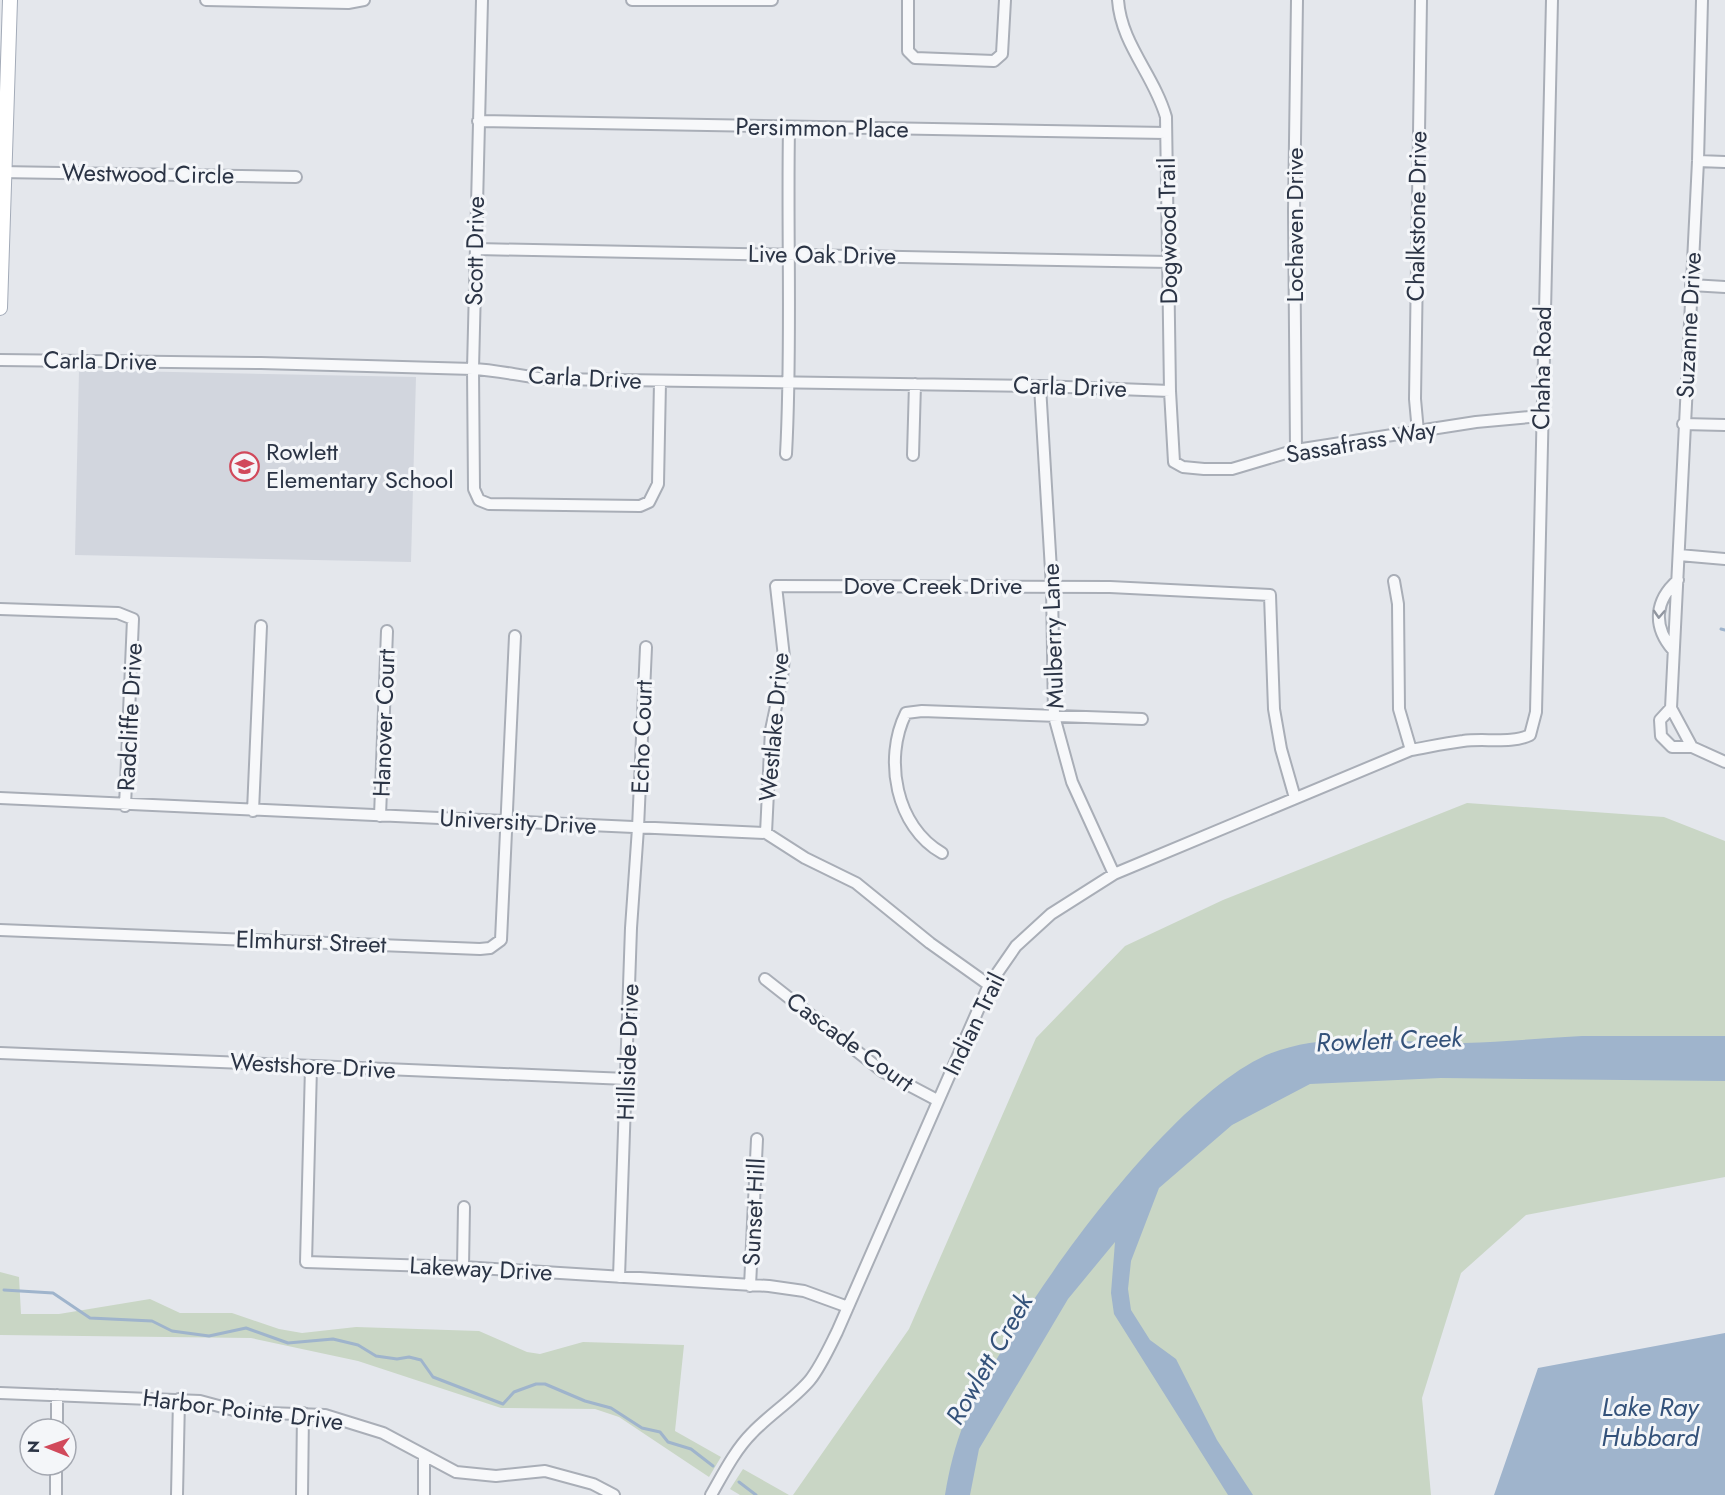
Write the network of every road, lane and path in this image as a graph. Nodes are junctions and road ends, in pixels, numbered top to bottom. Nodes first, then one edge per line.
1 (10, 0) edge
2 (206, 0) edge
3 (364, 0) edge
4 (482, 0) edge
5 (632, 0) edge
6 (772, 0) edge
7 (908, 0) edge
8 (1005, 0) edge
9 (1118, 0) edge
10 (1297, 0) edge
11 (1421, 0) edge
12 (1552, 0) edge
13 (1702, 0) edge
14 (478, 121) junction
15 (789, 128) junction
16 (1166, 133) junction
17 (1698, 161) junction
18 (1725, 162) edge
19 (2, 172) edge
20 (296, 177) dead end
21 (476, 249) junction
22 (787, 255) junction
23 (1169, 262) junction
24 (1691, 285) junction
25 (1725, 287) edge
26 (0, 308) edge
27 (0, 360) edge
28 (473, 369) junction
29 (660, 382) junction
30 (790, 382) junction
31 (915, 384) junction
32 (1040, 386) junction
33 (1170, 391) junction
34 (1541, 416) junction
35 (1683, 424) junction
36 (1725, 425) edge
37 (1418, 432) junction
38 (1296, 450) junction
39 (786, 454) dead end
40 (913, 455) dead end
41 (1183, 467) joint
42 (1679, 555) junction
43 (1725, 559) edge
44 (1678, 579) junction
45 (1394, 581) dead end
46 (776, 586) joint
47 (1052, 587) junction
48 (0, 609) edge
49 (261, 626) dead end
50 (387, 631) dead end
51 (515, 636) dead end
52 (646, 647) dead end
53 (1673, 650) junction
54 (1671, 708) junction
55 (1054, 716) junction
56 (1142, 719) dead end
57 (1530, 735) joint
58 (1692, 747) junction
59 (1411, 750) junction
60 (1725, 762) edge
61 (0, 798) edge
62 (1295, 798) junction
63 (125, 806) junction
64 (253, 811) junction
65 (380, 816) junction
66 (507, 822) junction
67 (638, 828) junction
68 (766, 833) junction
69 (942, 853) dead end
70 (1114, 874) junction
71 (0, 930) edge
72 (765, 979) dead end
73 (989, 985) junction
74 (0, 1053) edge
75 (311, 1067) junction
76 (627, 1079) junction
77 (937, 1100) junction
78 (757, 1139) dead end
79 (464, 1207) dead end
80 (463, 1267) junction
81 (619, 1277) junction
82 (750, 1286) junction
83 (848, 1307) junction
84 (0, 1393) edge
85 (57, 1395) junction
86 (179, 1400) junction
87 (303, 1413) junction
88 (57, 1417) edge
89 (424, 1456) junction
90 (56, 1477) edge
91 (56, 1495) edge
92 (177, 1495) edge
93 (302, 1495) edge
94 (424, 1495) edge
95 (614, 1495) edge
96 (711, 1495) edge

1 - 19 main road
2 - 3 street
4 - 14 street, Scott Drive
5 - 6 street
7 - 8 street
9 - 16 street, Dogwood Trail
10 - 38 street, Lochaven Drive
11 - 37 street, Chalkstone Drive
12 - 34 street, Chaha Road
13 - 17 street, Suzanne Drive
14 - 15 street, Persimmon Place
14 - 21 street, Scott Drive
15 - 16 street, Persimmon Place
15 - 22 street
16 - 23 street, Dogwood Trail
17 - 18 street
17 - 24 street, Suzanne Drive
19 - 20 street, Westwood Circle
19 - 26 main road
21 - 22 street, Live Oak Drive
21 - 28 street, Scott Drive
22 - 23 street, Live Oak Drive
22 - 30 street
23 - 33 street, Dogwood Trail
24 - 25 street
24 - 35 street, Suzanne Drive
27 - 28 street, Carla Drive
28 - 29 street, Carla Drive
28 - 29 street, Scott Drive
29 - 30 street, Carla Drive
30 - 31 street, Carla Drive
30 - 39 street
31 - 32 street, Carla Drive
31 - 40 street
32 - 33 street, Carla Drive
32 - 47 street, Mulberry Lane
33 - 41 street, Dogwood Trail
34 - 37 street, Sassafrass Way
34 - 57 street, Chaha Road
35 - 36 street
35 - 42 street, Suzanne Drive
37 - 38 street, Sassafrass Way
38 - 41 street, Sassafrass Way
42 - 43 street
42 - 44 street, Suzanne Drive
44 - 53 street, Suzanne Drive
44 -> 53 street
45 - 59 street
46 - 47 street, Dove Creek Drive
46 - 68 street, Westlake Drive
47 - 55 street, Mulberry Lane
47 - 62 street, Dove Creek Drive
48 - 63 street, Radcliffe Drive
49 - 64 street
50 - 65 street, Hanover Court
51 - 66 street
52 - 67 street, Echo Court
53 - 54 street, Suzanne Drive
54 - 58 street
54 - 58 street
55 - 56 street
55 - 69 street
55 - 70 street, Mulberry Lane
57 - 59 street, Indian Trail
58 - 60 street
59 - 62 street, Indian Trail
61 - 63 street, University Drive
62 - 70 street, Indian Trail
63 - 64 street, University Drive
64 - 65 street, University Drive
65 - 66 street, University Drive
66 - 67 street, University Drive
66 - 71 street, Elmhurst Street
67 - 68 street, University Drive
67 - 76 street, Hillside Drive
68 - 73 street
70 - 73 street, Indian Trail
72 - 77 street, Cascade Court
73 - 77 street, Indian Trail
74 - 75 street, Westshore Drive
75 - 76 street, Westshore Drive
75 - 80 street, Lakeway Drive
76 - 81 street, Hillside Drive
77 - 83 street, Indian Trail
78 - 82 street, Sunset Hill
79 - 80 street
80 - 81 street, Lakeway Drive
81 - 82 street, Lakeway Drive
82 - 83 street, Lakeway Drive
83 - 96 street, Indian Trail
84 - 85 street, Harbor Pointe Drive
85 - 86 street, Harbor Pointe Drive
85 - 88 street
86 - 87 street, Harbor Pointe Drive
86 - 92 street
87 - 89 street, Harbor Pointe Drive
87 - 93 street
89 - 94 street
89 - 95 street, Harbor Pointe Drive
90 - 91 street

